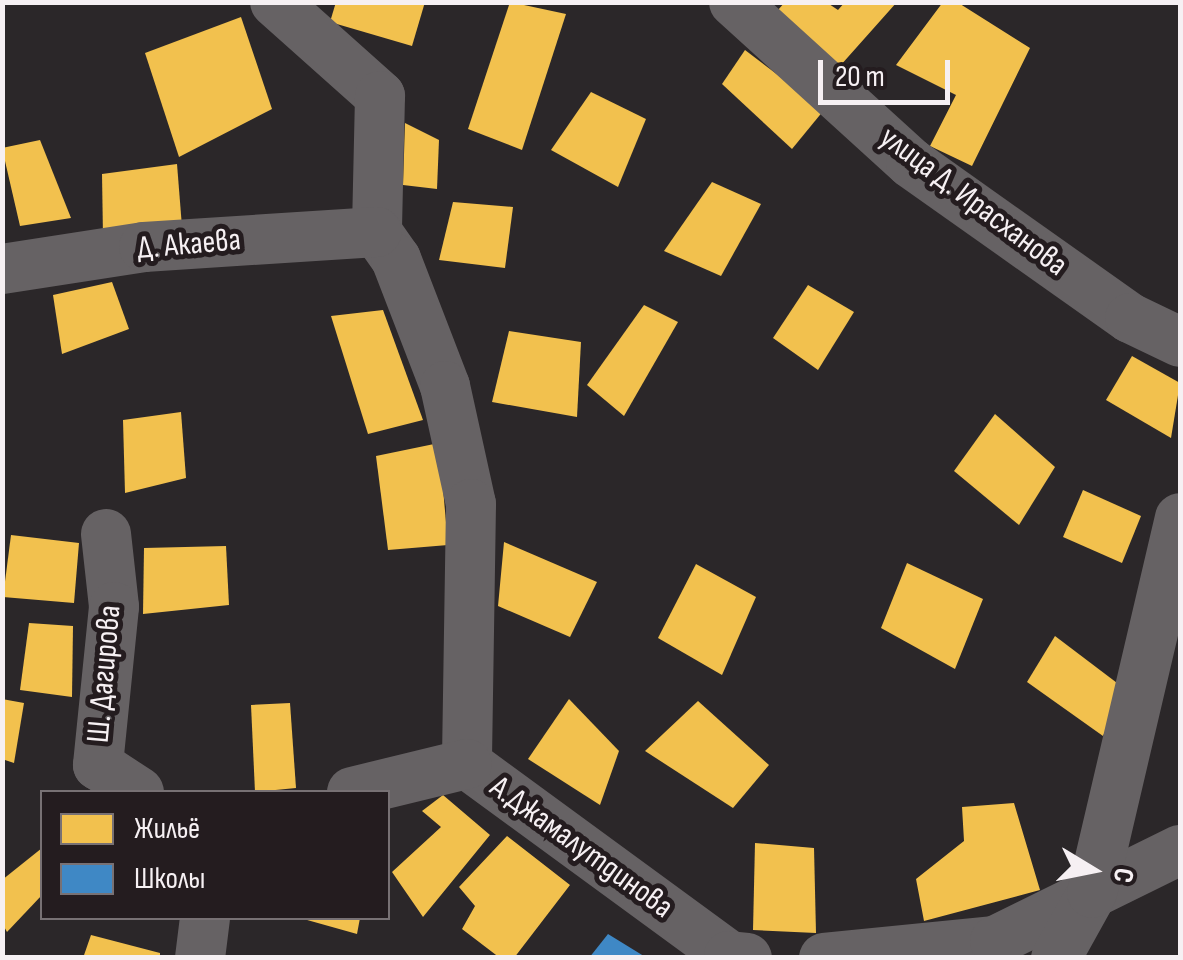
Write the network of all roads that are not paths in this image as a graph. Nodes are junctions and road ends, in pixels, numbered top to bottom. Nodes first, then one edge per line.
1 (275, 2) edge
2 (734, 2) edge
3 (377, 232) junction
4 (2, 269) edge
5 (1180, 342) edge
6 (1180, 518) edge
7 (106, 534) dead end
8 (467, 764) junction
9 (136, 790) edge
10 (360, 790) edge
11 (1180, 850) edge
12 (1092, 894) junction
13 (204, 920) edge
14 (200, 958) edge
15 (746, 958) edge
16 (824, 958) edge
17 (1056, 958) edge

1 - 3 street
2 - 5 street, улица Д. Ирасханова
3 - 4 street, Д. Акаева
3 - 8 street
6 - 12 street
7 - 9 street, Ш. Дагирова
8 - 10 street
8 - 15 street, А.Джамалутдинова
11 - 12 street
12 - 16 street
12 - 17 street
13 - 14 street

